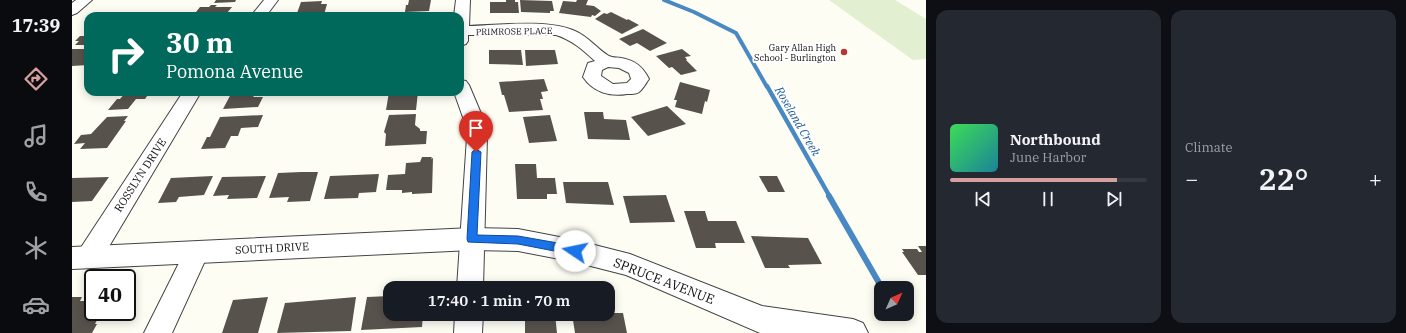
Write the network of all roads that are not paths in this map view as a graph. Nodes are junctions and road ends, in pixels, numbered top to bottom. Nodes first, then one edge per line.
1 (85, 0) edge
2 (271, 0) edge
3 (463, 0) edge
4 (72, 10) edge
5 (261, 12) edge
6 (462, 12) edge
7 (464, 36) edge
8 (606, 62) dead end
9 (464, 95) edge
10 (189, 96) edge
11 (472, 239) junction
12 (198, 252) junction
13 (81, 258) edge
14 (470, 281) edge
15 (469, 321) edge
16 (158, 333) edge
17 (468, 333) edge
18 (853, 333) edge

1 - 4 street
2 - 5 street
3 - 6 street
7 - 8 street, PRIMROSE PLACE
9 - 11 street
10 - 13 street, ROSSLYN DRIVE
11 - 12 street, SOUTH DRIVE
11 - 14 street
11 - 18 street, SPRUCE AVENUE
12 - 13 street, SOUTH DRIVE
12 - 16 street
15 - 17 street

